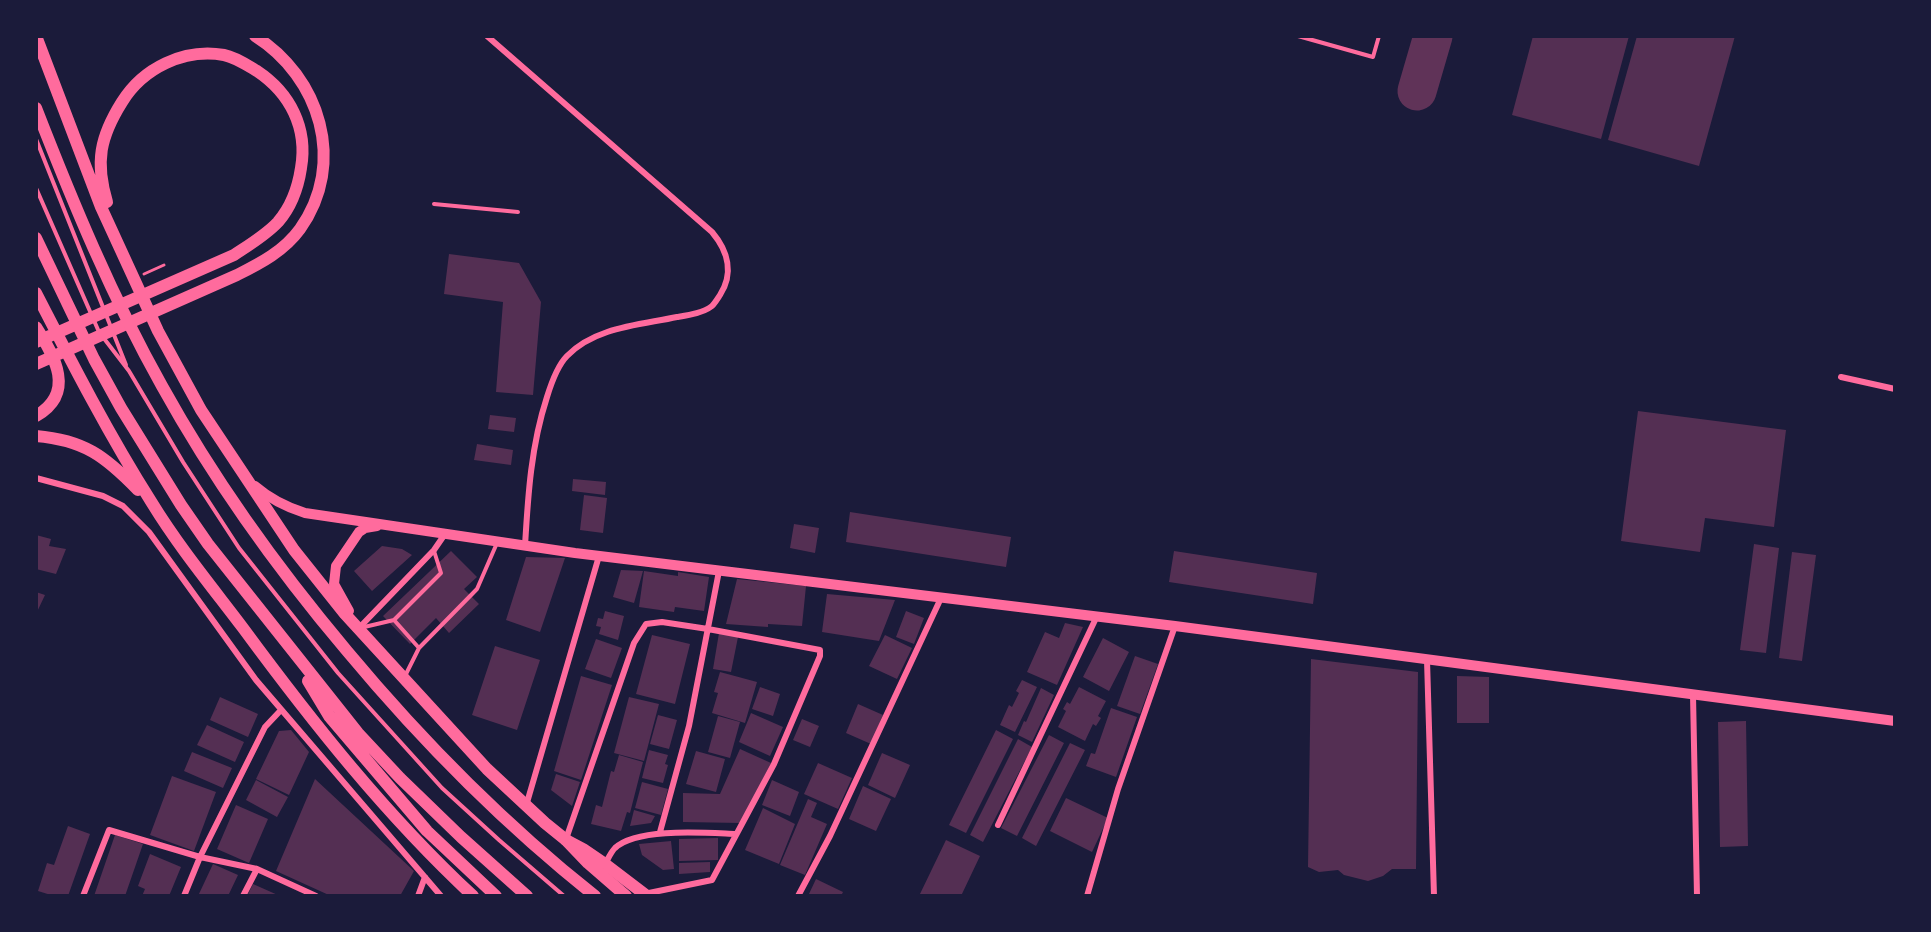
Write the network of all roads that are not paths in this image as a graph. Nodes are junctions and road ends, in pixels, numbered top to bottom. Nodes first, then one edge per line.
1 (36, 36) edge
2 (255, 36) edge
3 (487, 36) edge
4 (1298, 36) edge
5 (1379, 36) edge
6 (36, 108) edge
7 (36, 139) edge
8 (36, 188) edge
9 (434, 204) dead end
10 (518, 212) dead end
11 (36, 238) edge
12 (126, 263) junction
13 (36, 293) edge
14 (36, 327) edge
15 (36, 342) edge
16 (36, 364) edge
17 (129, 371) junction
18 (1841, 377) dead end
19 (1895, 390) edge
20 (36, 416) edge
21 (36, 436) edge
22 (242, 475) junction
23 (36, 478) edge
24 (153, 506) junction
25 (395, 527) junction
26 (445, 534) junction
27 (497, 542) junction
28 (525, 547) junction
29 (434, 550) junction
30 (599, 556) junction
31 (719, 572) junction
32 (941, 598) junction
33 (1097, 616) junction
34 (394, 620) junction
35 (1175, 626) junction
36 (358, 628) junction
37 (708, 629) junction
38 (419, 648) junction
39 (1427, 660) junction
40 (299, 661) junction
41 (404, 679) junction
42 (1693, 695) junction
43 (281, 710) junction
44 (1895, 721) edge
45 (378, 800) junction
46 (526, 806) junction
47 (366, 808) junction
48 (998, 825) dead end
49 (660, 832) junction
50 (736, 834) junction
51 (566, 840) junction
52 (200, 857) junction
53 (605, 864) junction
54 (257, 870) junction
55 (425, 877) junction
56 (646, 895) edge
57 (83, 896) edge
58 (184, 896) edge
59 (243, 896) edge
60 (316, 896) edge
61 (418, 896) edge
62 (441, 896) edge
63 (473, 896) edge
64 (496, 896) edge
65 (527, 896) edge
66 (564, 896) edge
67 (595, 896) edge
68 (626, 896) edge
69 (798, 896) edge
70 (1087, 896) edge
71 (1434, 896) edge
72 (1697, 896) edge

1 - 12 main road
2 - 16 main road
3 - 28 street
4 - 5 lane
6 - 67 main road
7 - 17 lane
8 - 17 lane
9 - 10 lane
11 - 40 main road
12 - 15 main road
12 - 22 main road
13 - 24 main road
14 - 20 main road
17 - 66 lane
18 - 19 street
21 - 24 main road
22 - 25 main road
22 - 36 main road
23 - 43 street
24 - 45 main road
25 - 26 main road
25 - 36 main road
26 - 27 main road
26 - 29 street
27 - 28 main road
27 - 38 lane
28 - 30 main road
29 - 34 lane
29 - 36 street
30 - 31 main road
30 - 46 street
31 - 32 main road
31 - 37 street
32 - 33 main road
32 - 69 street
33 - 35 main road
33 - 48 street
34 - 36 lane
34 - 38 lane
35 - 39 main road
35 - 70 street
36 - 41 main road
37 - 49 street
37 - 50 street
37 - 51 street
38 - 41 lane
39 - 42 main road
39 - 71 street
40 - 64 main road
40 - 65 main road
41 - 46 main road
42 - 44 main road
42 - 72 street
43 - 47 street
43 - 52 street
45 - 47 street
45 - 63 main road
46 - 51 main road
47 - 55 street
49 - 50 street
49 - 53 street
50 - 56 street
51 - 53 main road
51 - 68 main road
52 - 54 street
52 - 57 street
52 - 58 street
53 - 56 main road
54 - 59 street
54 - 60 street
55 - 61 street
55 - 62 street

